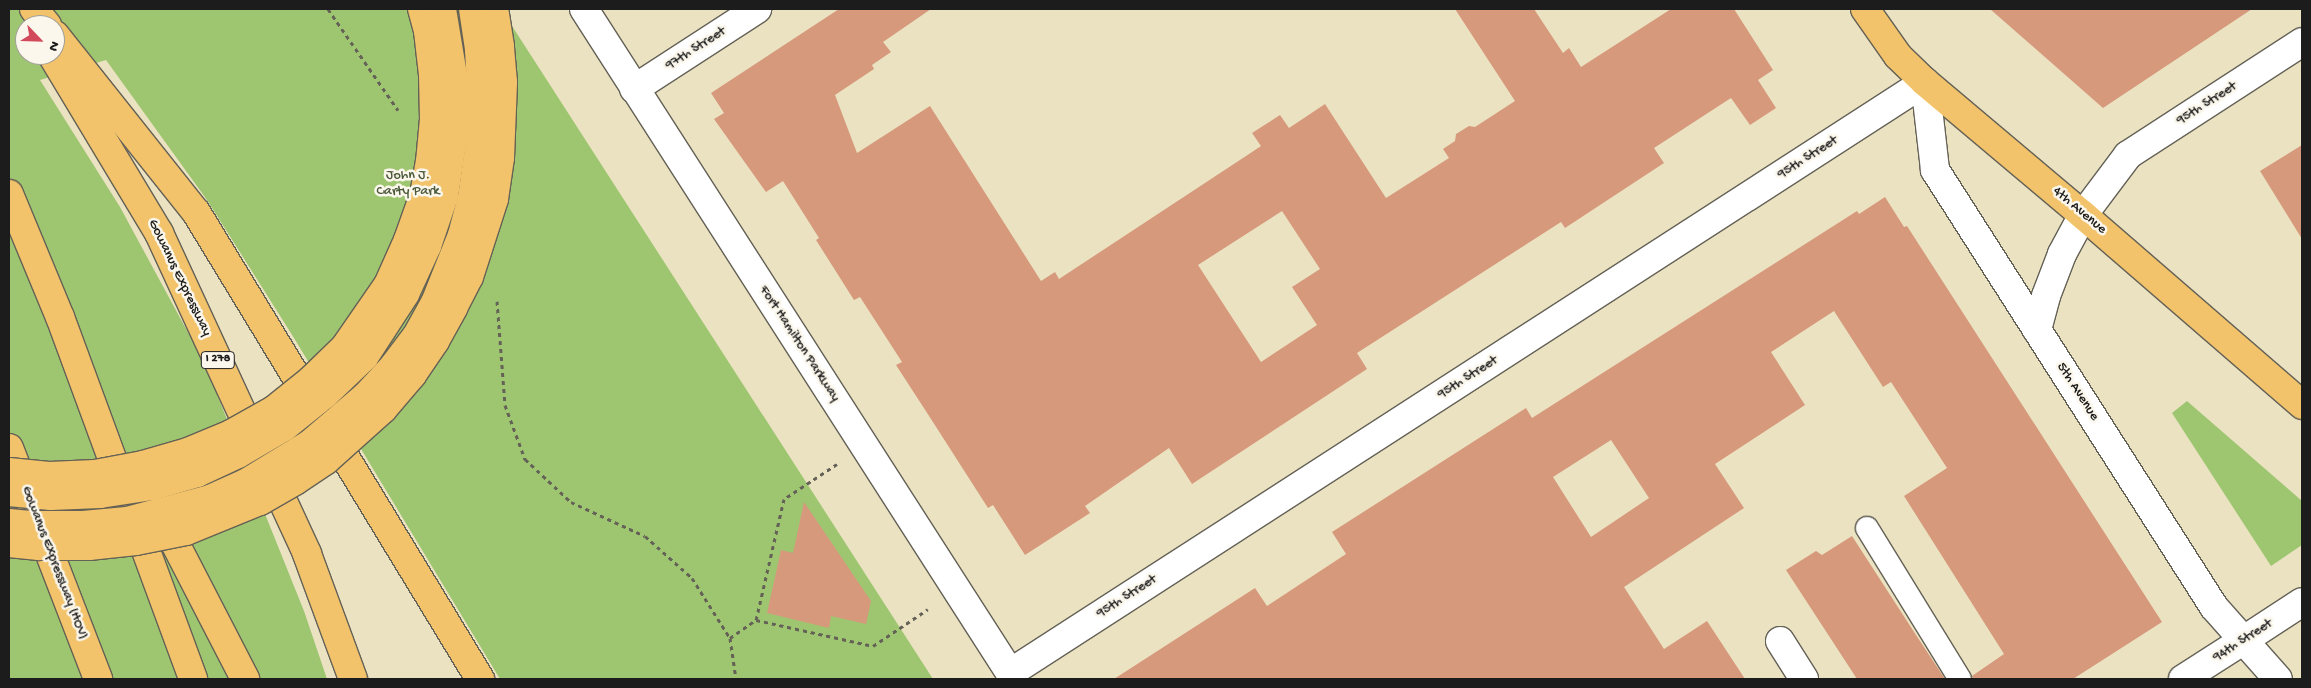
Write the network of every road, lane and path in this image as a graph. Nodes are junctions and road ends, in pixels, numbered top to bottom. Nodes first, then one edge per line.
1 (328, 9) edge
2 (422, 9) edge
3 (442, 9) edge
4 (472, 9) edge
5 (494, 9) edge
6 (584, 9) edge
7 (758, 9) edge
8 (1865, 9) edge
9 (2302, 42) edge
10 (65, 48) edge
11 (58, 65) edge
12 (1925, 82) junction
13 (634, 88) junction
14 (402, 115) dead end
15 (9, 194) edge
16 (2084, 214) junction
17 (496, 296) dead end
18 (60, 317) junction
19 (2037, 330) junction
20 (2302, 404) edge
21 (864, 446) junction
22 (9, 448) edge
23 (9, 472) edge
24 (9, 492) edge
25 (9, 523) edge
26 (1866, 528) dead end
27 (9, 543) edge
28 (957, 590) junction
29 (2302, 602) edge
30 (756, 620) junction
31 (730, 638) junction
32 (2244, 640) junction
33 (1780, 641) dead end
34 (1012, 676) edge
35 (98, 679) edge
36 (193, 679) edge
37 (245, 679) edge
38 (353, 679) edge
39 (480, 679) edge
40 (736, 679) edge
41 (1804, 679) edge
42 (1960, 679) edge
43 (2183, 679) edge
44 (2278, 679) edge

1 - 14 path
2 - 23 main road, bridge
3 - 24 main road, bridge
4 - 25 main road, bridge
5 - 27 main road, bridge
6 - 13 street, Fort Hamilton Parkway
7 - 13 street, 97th Street
8 - 12 main road, 4th Avenue
9 - 16 street, 95th Street
10 - 39 main road
11 - 38 main road, Gowanus Expressway / I 278
12 - 16 main road, 4th Avenue
12 - 19 street, 5th Avenue
12 - 34 street, 95th Street
13 - 21 street, Fort Hamilton Parkway
15 - 18 main road
16 - 19 street, 95th Street
16 - 20 main road, 4th Avenue
17 - 31 path
18 - 36 main road
18 - 37 main road
19 - 32 street, 5th Avenue
21 - 28 street, Fort Hamilton Parkway
21 - 30 path
22 - 35 main road, Gowanus Expressway (HOV), bridge
26 - 42 lane
28 - 30 path
28 - 34 street, Fort Hamilton Parkway
29 - 32 street, 94th Street
30 - 31 path
31 - 40 path
32 - 43 street, 94th Street
32 - 44 street, 5th Avenue
33 - 41 street

